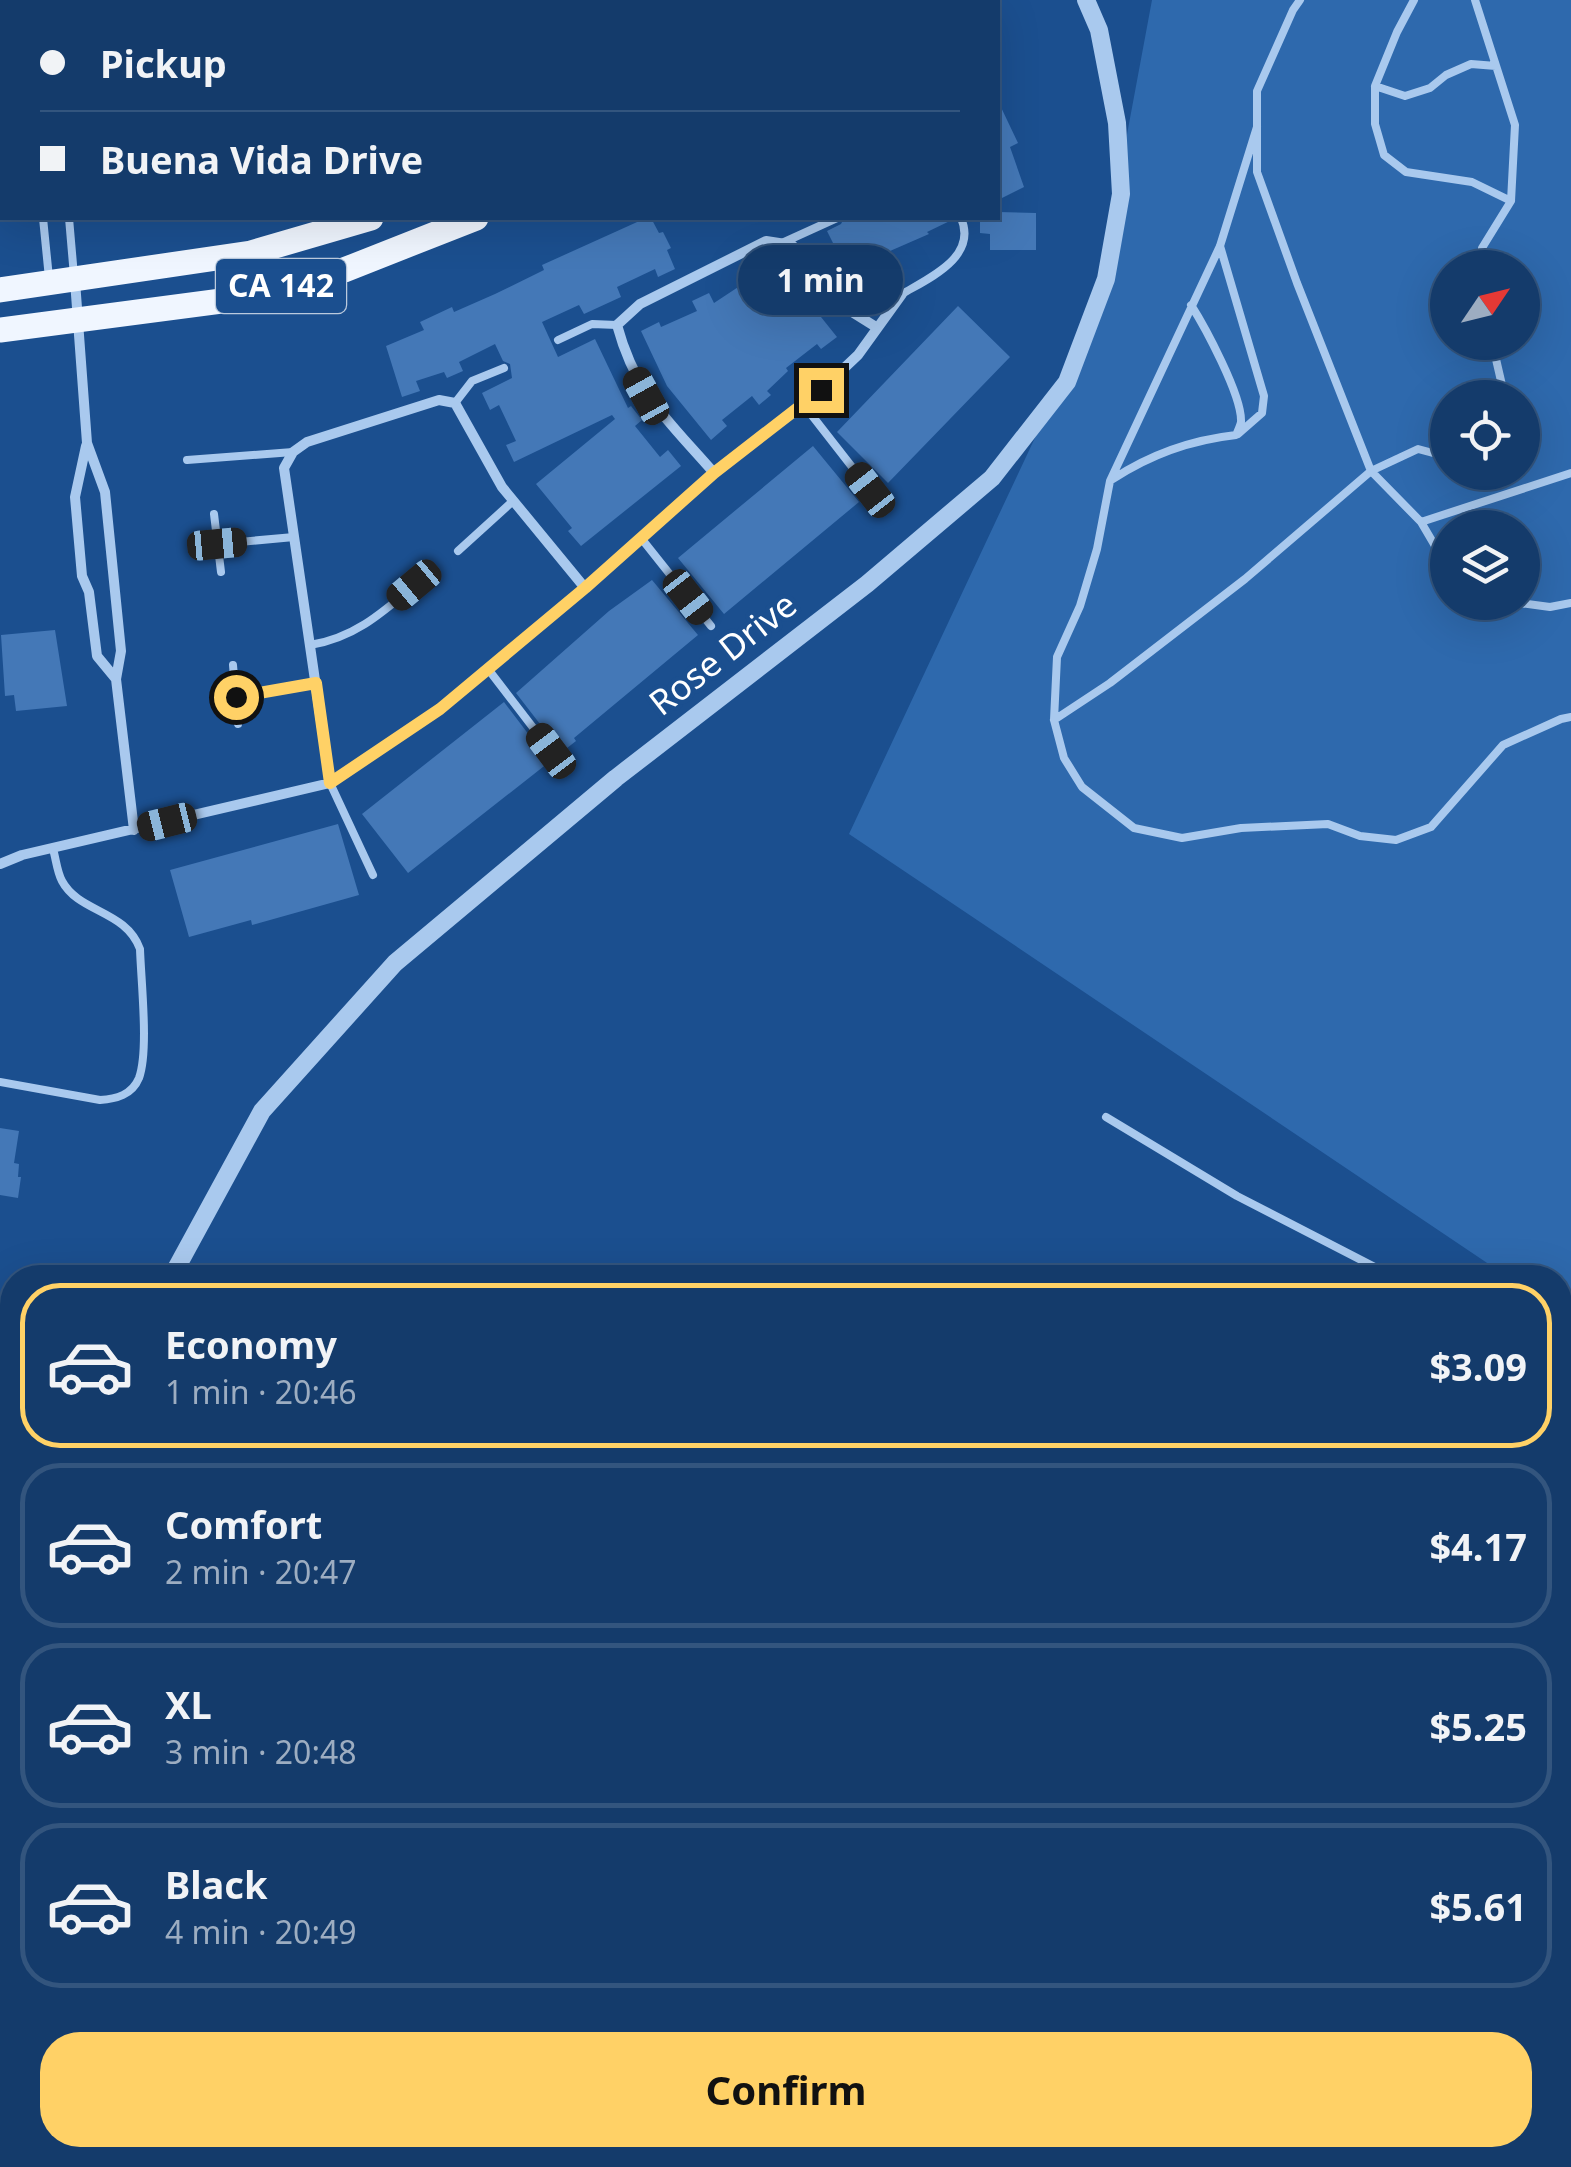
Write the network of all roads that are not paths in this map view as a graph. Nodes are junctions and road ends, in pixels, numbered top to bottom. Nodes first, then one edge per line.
1 (1086, 0) edge
2 (1300, 0) edge
3 (1414, 0) edge
4 (1475, 0) edge
5 (1496, 66) junction
6 (1375, 86) junction
7 (1257, 126) junction
8 (1511, 202) junction
9 (45, 220) edge
10 (69, 220) edge
11 (363, 220) edge
12 (471, 220) edge
13 (833, 220) edge
14 (961, 220) edge
15 (780, 244) junction
16 (1220, 246) junction
17 (1482, 250) edge
18 (62, 282) junction
19 (0, 290) edge
20 (902, 294) joint
21 (1192, 305) junction
22 (77, 322) junction
23 (617, 325) junction
24 (876, 327) junction
25 (0, 330) edge
26 (558, 340) dead end
27 (504, 368) dead end
28 (455, 403) junction
29 (802, 404) junction
30 (1236, 435) junction
31 (86, 443) junction
32 (293, 452) junction
33 (1430, 453) edge
34 (188, 460) dead end
35 (1372, 471) junction
36 (714, 473) junction
37 (1571, 473) edge
38 (1110, 480) junction
39 (870, 490) dead end
40 (513, 501) junction
41 (214, 514) dead end
42 (1421, 522) junction
43 (294, 537) junction
44 (1430, 537) edge
45 (641, 538) junction
46 (217, 544) junction
47 (458, 550) dead end
48 (220, 572) dead end
49 (414, 585) dead end
50 (585, 588) junction
51 (1571, 602) edge
52 (1540, 605) edge
53 (711, 626) dead end
54 (310, 645) junction
55 (232, 665) dead end
56 (488, 669) junction
57 (116, 679) junction
58 (316, 683) junction
59 (236, 697) junction
60 (1571, 717) edge
61 (1054, 720) junction
62 (238, 724) dead end
63 (551, 751) dead end
64 (330, 783) junction
65 (134, 830) junction
66 (53, 849) junction
67 (0, 864) edge
68 (373, 876) dead end
69 (0, 1082) edge
70 (1106, 1118) dead end
71 (178, 1265) edge
72 (1371, 1265) edge

1 - 71 street, Rose Drive
2 - 7 lane
3 - 6 lane
4 - 5 lane
5 - 6 lane
5 - 8 lane
6 - 8 lane
7 - 16 lane
7 - 35 lane
8 - 17 lane
9 - 18 lane
10 - 18 lane
11 - 18 main road, CA 142
12 - 22 main road, CA 142
13 - 15 lane
14 - 20 lane
15 - 23 street
15 - 24 street
16 - 21 lane
16 - 30 lane
18 - 19 main road, CA 142
18 - 22 street
20 - 24 street
21 - 30 lane
21 - 38 lane
22 - 25 main road, CA 142
22 - 31 street
23 - 26 lane
23 - 36 street
24 - 29 street
27 - 28 lane
28 - 32 street
28 - 40 street
29 - 36 street
29 - 39 lane
30 - 38 lane
31 - 57 street
31 - 57 street
32 - 34 lane
32 - 43 street
33 - 35 lane
35 - 42 lane
35 - 61 lane
36 - 45 street
37 - 42 lane
38 - 61 lane
40 - 47 lane
40 - 50 street
41 - 46 lane
42 - 44 lane
43 - 46 lane
43 - 54 street
45 - 50 street
45 - 53 lane
46 - 48 lane
49 - 54 lane
50 - 56 street
51 - 52 lane
54 - 58 street
55 - 59 lane
56 - 63 lane
56 - 64 street
57 - 65 street
58 - 59 lane
58 - 64 street
59 - 62 lane
60 - 61 lane
64 - 65 street
64 - 68 lane
65 - 66 street
66 - 67 street
66 - 69 lane
70 - 72 lane

